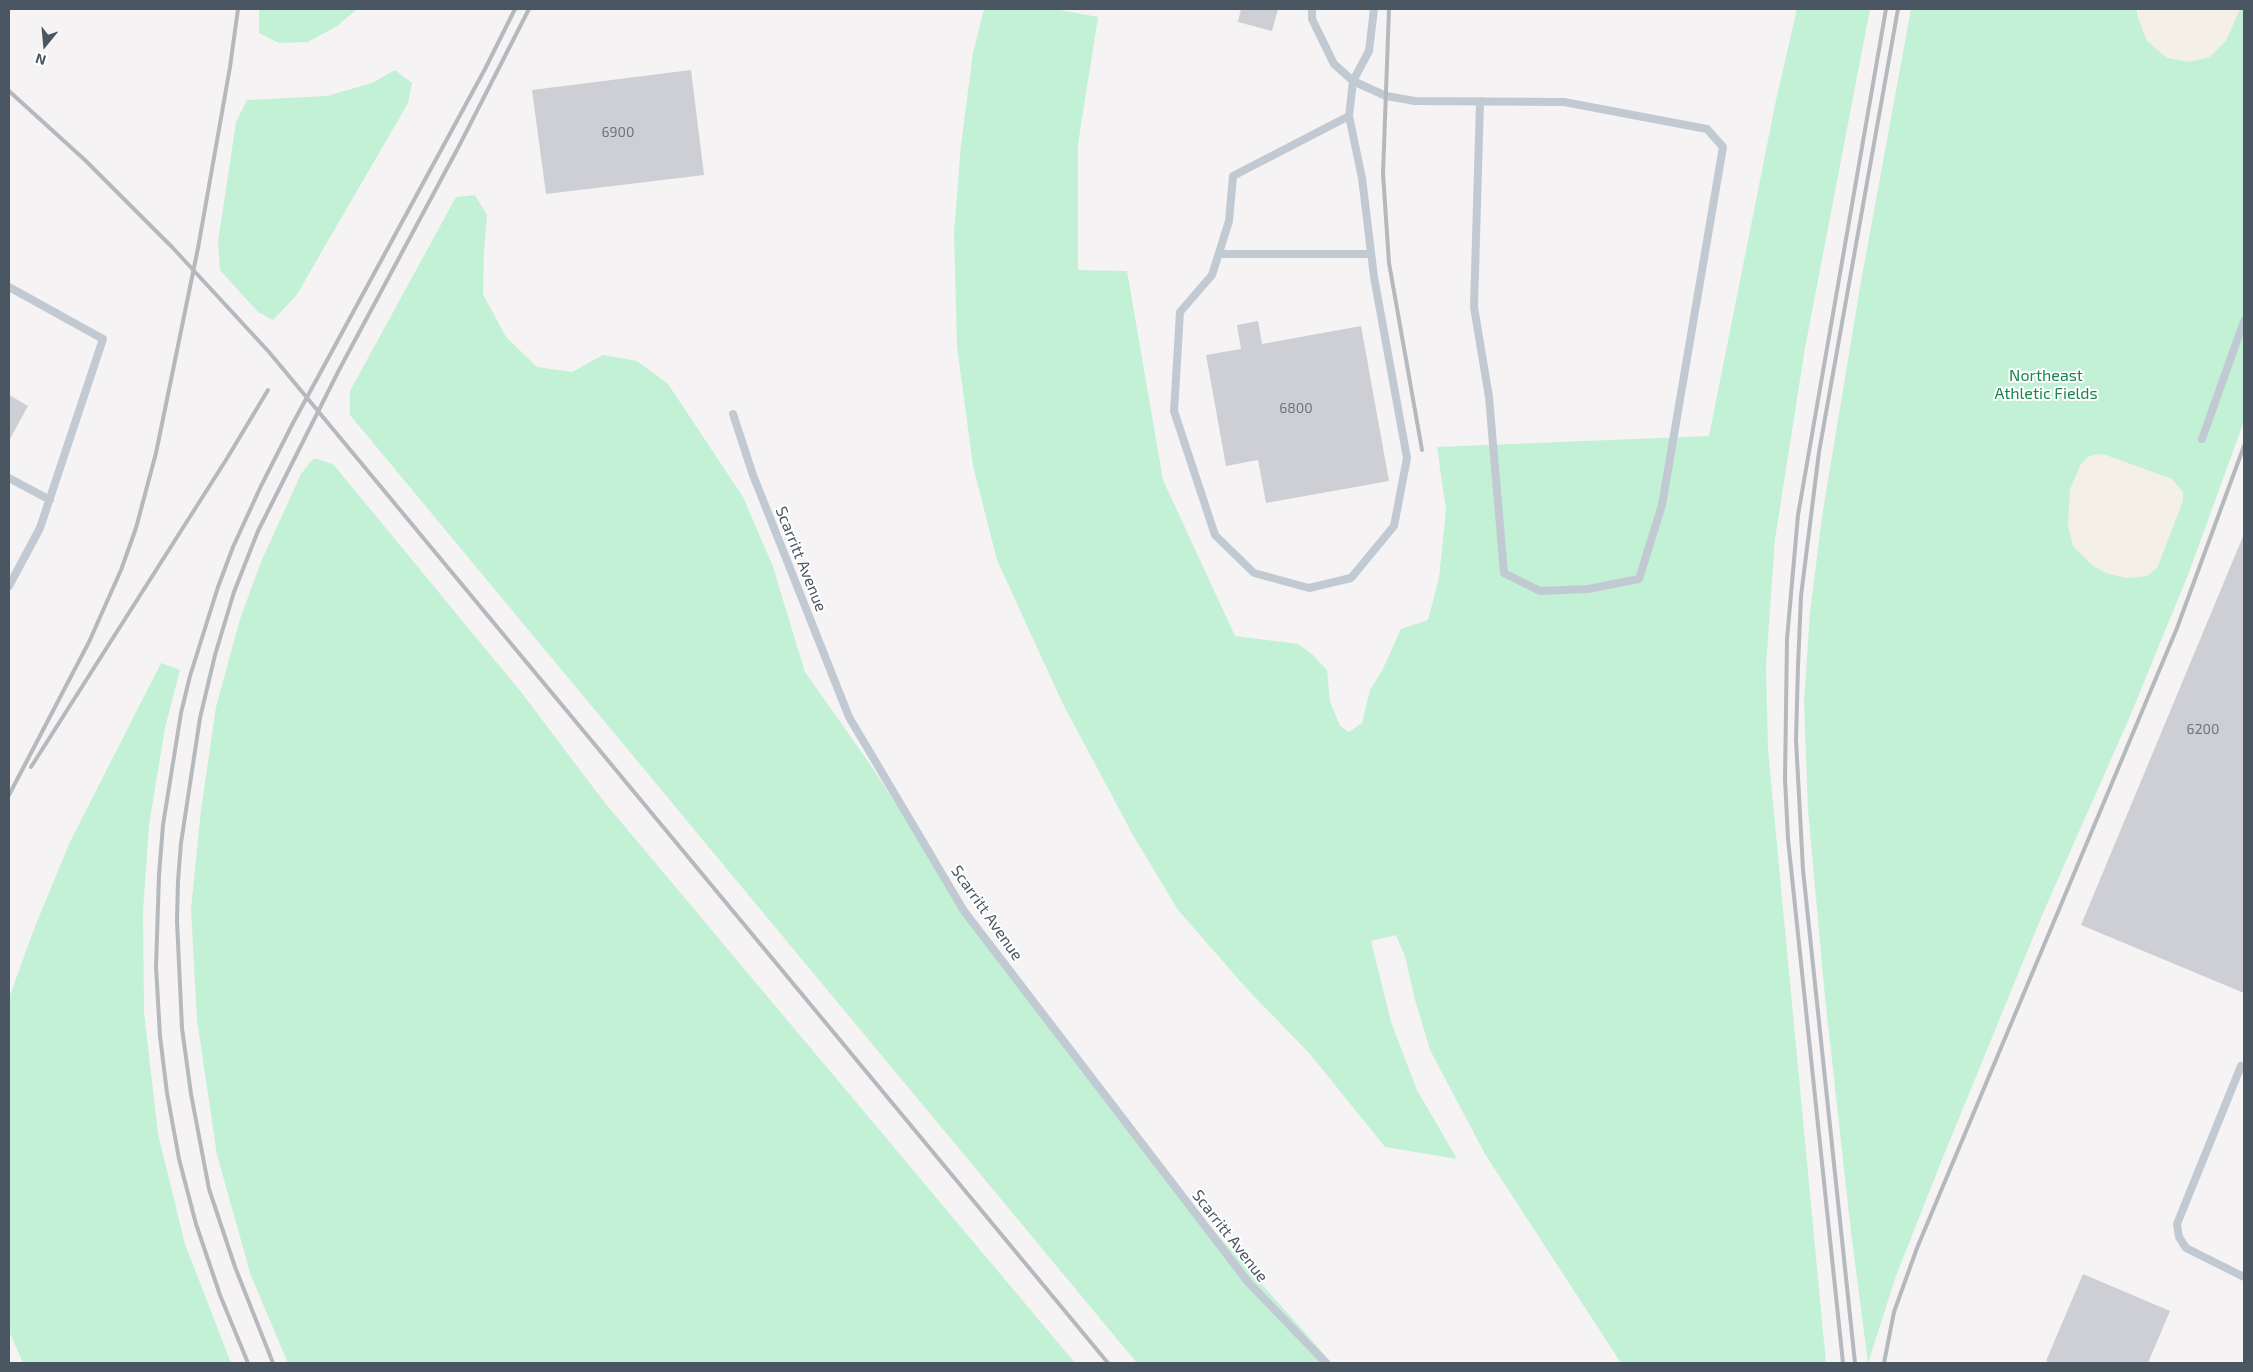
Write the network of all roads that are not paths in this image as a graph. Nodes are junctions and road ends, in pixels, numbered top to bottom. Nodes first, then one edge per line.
1 (1312, 9) edge
2 (1374, 9) edge
3 (1353, 81) junction
4 (1480, 101) junction
5 (1349, 116) junction
6 (1219, 254) junction
7 (1372, 254) junction
8 (9, 287) edge
9 (2244, 321) edge
10 (733, 414) dead end
11 (2202, 439) dead end
12 (9, 478) edge
13 (50, 500) junction
14 (9, 586) edge
15 (2241, 1066) dead end
16 (2244, 1277) edge
17 (1326, 1363) edge

1 - 3 lane
2 - 3 lane
3 - 4 lane
3 - 5 lane
4 - 4 lane
5 - 6 lane
5 - 7 lane
6 - 7 lane
6 - 7 lane
8 - 13 lane
9 - 11 lane
10 - 17 lane, Scarritt Avenue
12 - 13 lane
13 - 14 lane
15 - 16 lane

